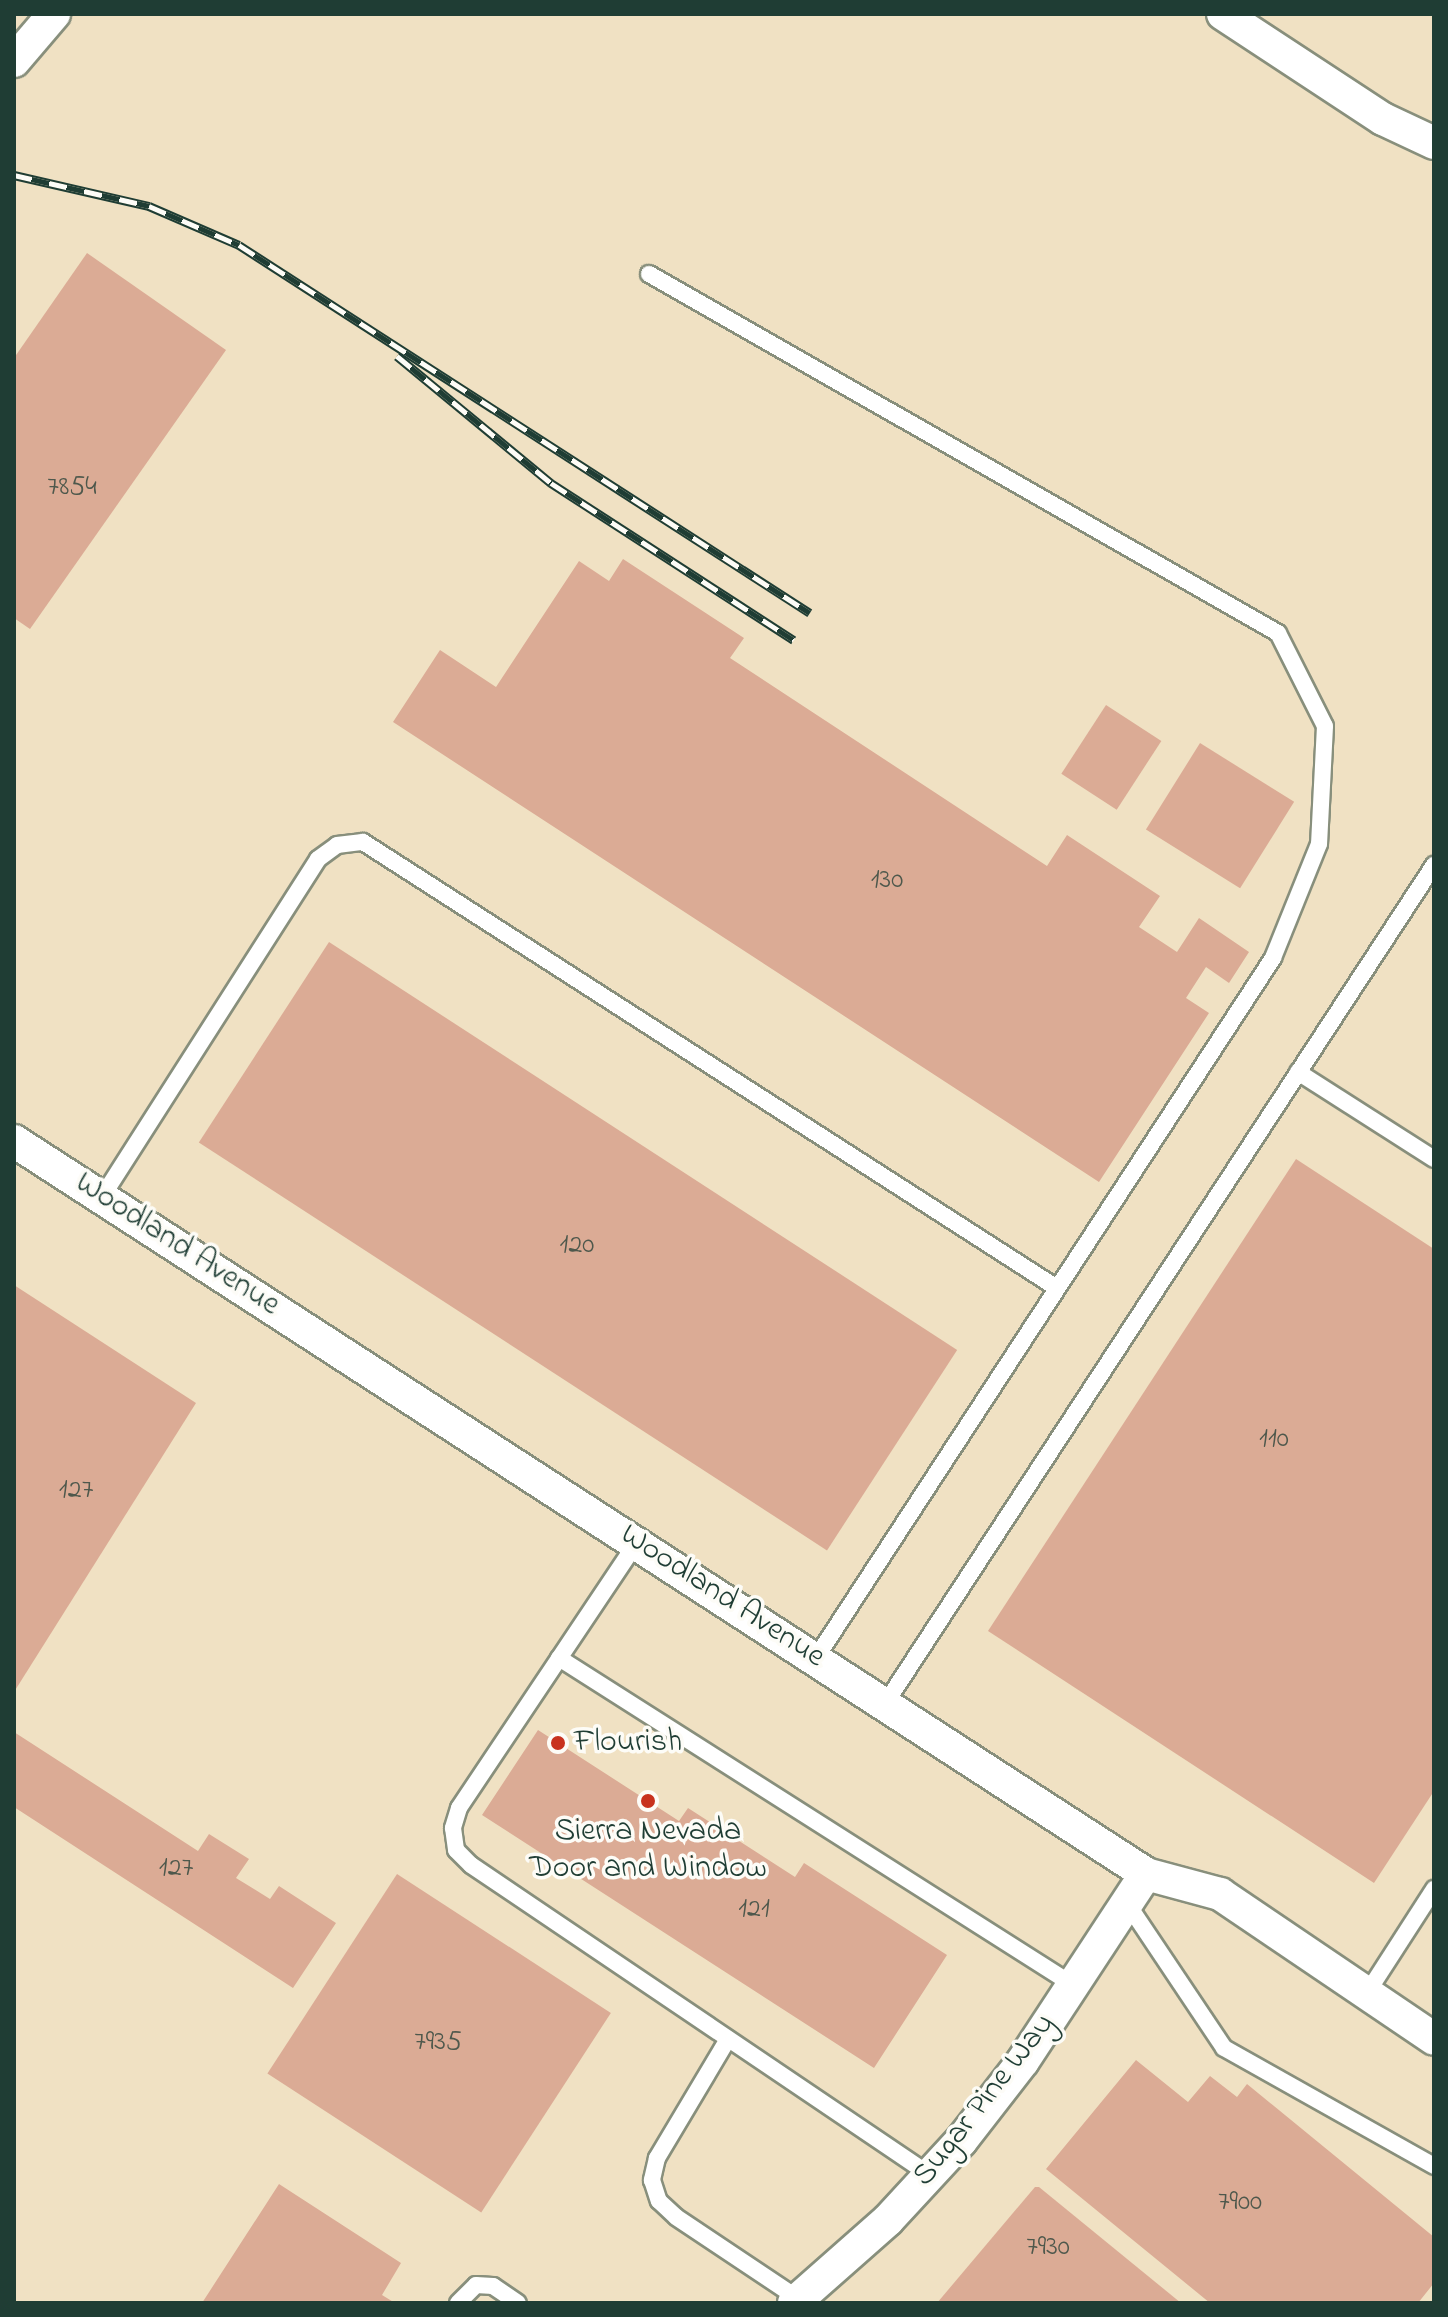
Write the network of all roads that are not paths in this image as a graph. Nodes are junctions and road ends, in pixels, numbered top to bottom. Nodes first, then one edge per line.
1 (54, 14) edge
2 (1223, 14) edge
3 (14, 61) edge
4 (1434, 143) edge
5 (649, 274) dead end
6 (1434, 865) edge
7 (1298, 1072) junction
8 (14, 1141) edge
9 (1434, 1159) edge
10 (102, 1197) junction
11 (1057, 1288) junction
12 (637, 1542) junction
13 (559, 1658) junction
14 (816, 1658) junction
15 (885, 1704) junction
16 (1146, 1874) junction
17 (1434, 1889) edge
18 (1127, 1903) junction
19 (1073, 1985) junction
20 (1367, 1993) junction
21 (728, 2039) junction
22 (1434, 2039) edge
23 (1434, 2166) edge
24 (930, 2175) junction
25 (799, 2302) edge
26 (458, 2303) edge
27 (518, 2303) edge

1 - 3 street
2 - 4 street
5 - 11 lane
6 - 7 lane
7 - 9 lane
7 - 15 lane
8 - 10 street, Woodland Avenue
10 - 11 lane
10 - 12 street, Woodland Avenue
11 - 14 lane
12 - 13 lane
12 - 14 street, Woodland Avenue
13 - 19 lane
13 - 21 lane
14 - 15 street, Woodland Avenue
15 - 16 street, Woodland Avenue
16 - 18 street, Sugar Pine Way
16 - 20 street, Woodland Avenue
17 - 20 lane
18 - 19 street, Sugar Pine Way
18 - 23 lane
19 - 24 street, Sugar Pine Way
20 - 22 street, Woodland Avenue
21 - 24 lane
21 - 25 lane
24 - 25 street, Sugar Pine Way
26 - 27 lane

